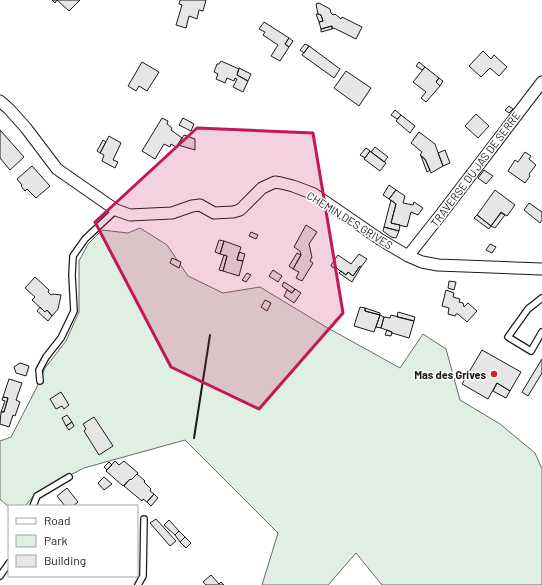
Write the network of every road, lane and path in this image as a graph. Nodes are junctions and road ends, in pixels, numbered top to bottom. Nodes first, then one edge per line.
1 (542, 82) edge
2 (0, 101) edge
3 (116, 210) junction
4 (408, 256) junction
5 (542, 269) edge
6 (542, 298) edge
7 (542, 332) edge
8 (40, 381) dead end
9 (69, 477) dead end
10 (33, 505) edge
11 (144, 519) dead end
12 (8, 564) edge
13 (0, 576) edge
14 (138, 585) edge

1 - 4 street, TRAVERSE DU JAS DE SERRE
2 - 3 street, CHEMIN DES GRIVES
3 - 4 street, CHEMIN DES GRIVES
3 - 8 lane
4 - 5 street, CHEMIN DES GRIVES
6 - 7 lane
9 - 10 lane
11 - 14 lane
12 - 13 lane

